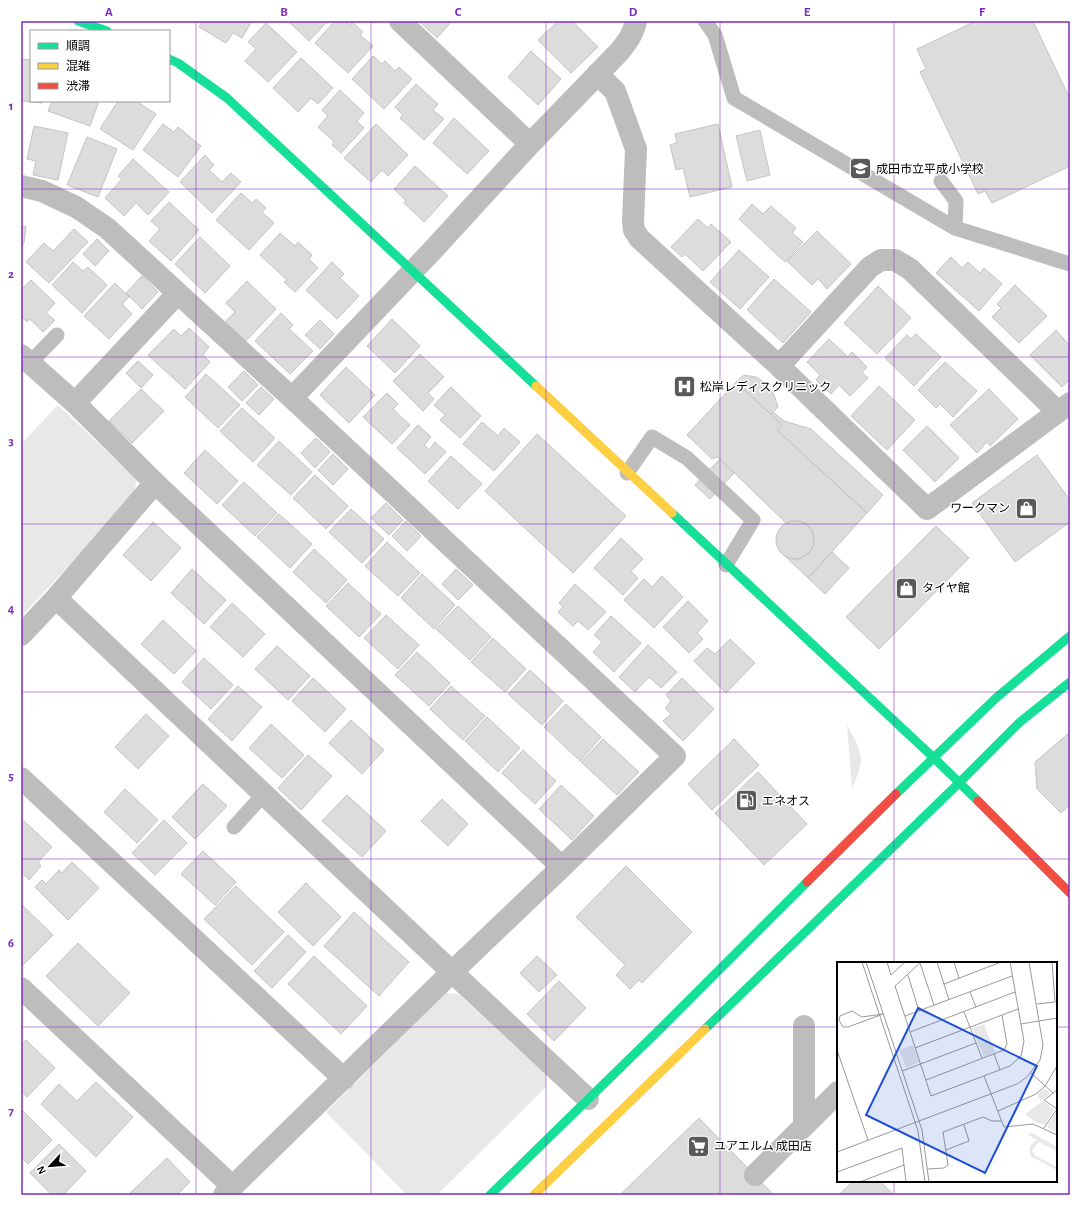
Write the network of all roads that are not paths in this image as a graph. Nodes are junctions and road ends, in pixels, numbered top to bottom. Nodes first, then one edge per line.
1 (78, 21) edge
2 (400, 21) edge
3 (636, 21) edge
4 (705, 21) edge
5 (104, 30) edge
6 (170, 59) edge
7 (597, 74) junction
8 (530, 144) junction
9 (941, 182) dead end
10 (21, 186) edge
11 (955, 228) junction
12 (1070, 264) edge
13 (412, 272) junction
14 (178, 293) junction
15 (57, 335) dead end
16 (25, 359) edge
17 (779, 366) junction
18 (292, 398) junction
19 (75, 403) junction
20 (1064, 407) edge
21 (628, 472) junction
22 (155, 483) junction
23 (726, 565) junction
24 (56, 598) junction
25 (21, 635) edge
26 (1070, 636) edge
27 (1070, 682) edge
28 (934, 758) junction
29 (21, 778) edge
30 (960, 782) junction
31 (264, 794) junction
32 (234, 827) dead end
33 (562, 868) junction
34 (1070, 893) edge
35 (452, 972) junction
36 (21, 988) edge
37 (804, 1026) dead end
38 (344, 1079) junction
39 (837, 1093) edge
40 (588, 1099) junction
41 (804, 1126) junction
42 (755, 1175) dead end
43 (229, 1191) edge
44 (490, 1195) edge
45 (534, 1195) edge

1 - 5 street
2 - 8 street
3 - 7 street
4 - 11 lane
6 - 13 street
7 - 8 street
7 - 17 street
8 - 13 street
9 - 11 lane
10 - 14 street
11 - 12 lane
13 - 18 street
13 - 21 street
14 - 18 street
14 - 19 street
15 - 16 lane
16 - 19 street
17 - 20 street
17 - 20 street
18 - 33 street
19 - 22 street
21 - 23 street
21 - 23 lane
22 - 24 street
22 - 33 street
23 - 28 street
24 - 25 street
24 - 31 street
26 - 28 street
27 - 30 street
28 - 30 street
28 - 40 street
29 - 38 street
30 - 34 street
30 - 45 street
31 - 32 lane
31 - 35 street
33 - 35 street
35 - 38 street
35 - 40 street
36 - 43 street
37 - 41 street
38 - 43 street
39 - 41 street
40 - 44 street
41 - 42 street

